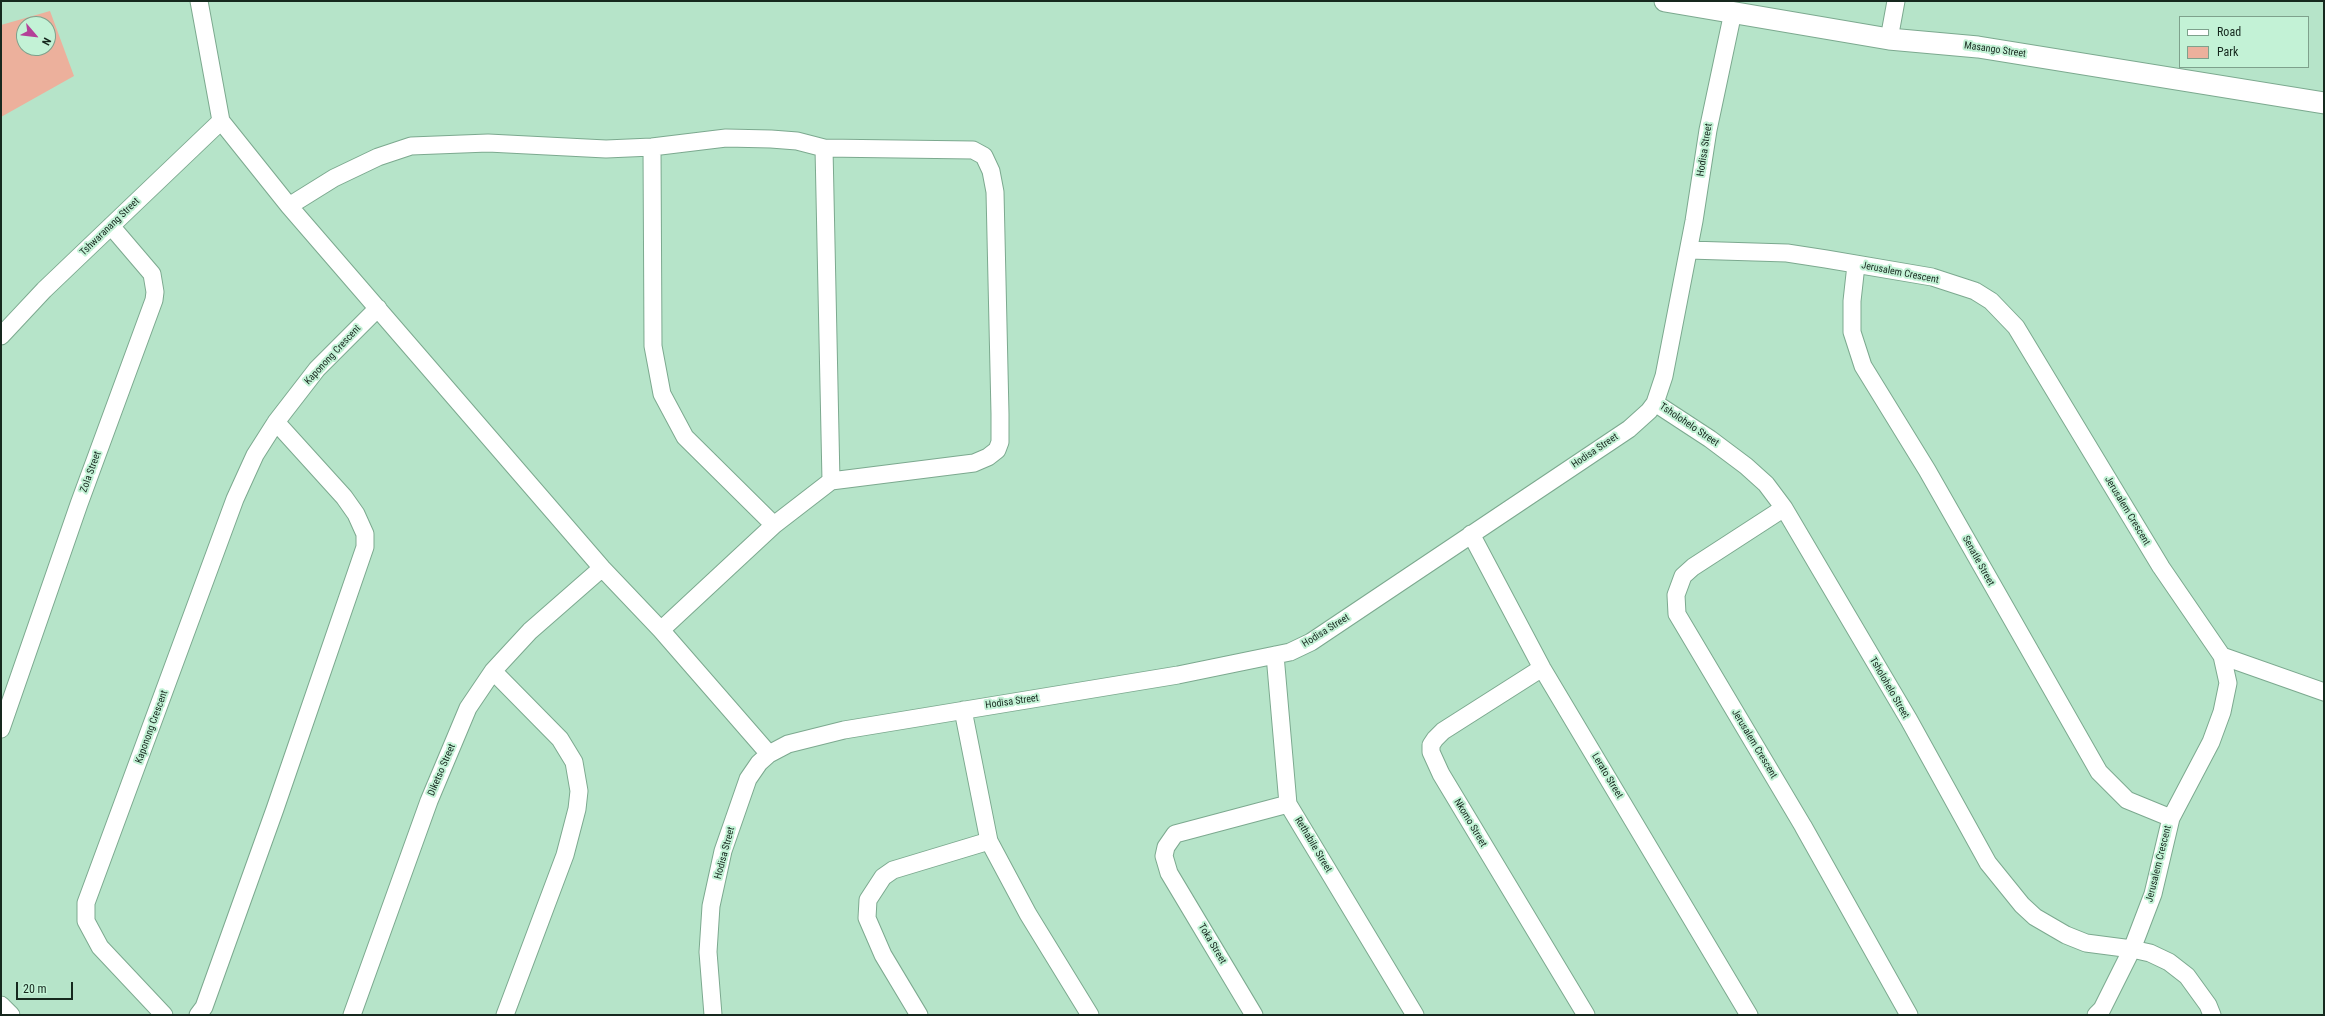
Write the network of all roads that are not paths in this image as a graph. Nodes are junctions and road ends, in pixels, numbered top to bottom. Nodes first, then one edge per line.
1 (199, 1) edge
2 (1665, 1) edge
3 (1896, 1) edge
4 (1733, 12) junction
5 (1889, 39) junction
6 (2324, 104) edge
7 (221, 121) junction
8 (652, 147) junction
9 (824, 148) junction
10 (289, 206) junction
11 (111, 226) junction
12 (1688, 250) junction
13 (1856, 264) junction
14 (378, 308) junction
15 (1, 336) edge
16 (1655, 403) junction
17 (276, 422) junction
18 (831, 481) junction
19 (1784, 508) junction
20 (774, 524) junction
21 (1471, 534) junction
22 (602, 568) junction
23 (661, 630) junction
24 (1275, 655) junction
25 (2222, 656) junction
26 (1542, 668) junction
27 (493, 671) junction
28 (2324, 692) edge
29 (963, 710) junction
30 (1, 729) edge
31 (769, 754) junction
32 (1288, 804) junction
33 (2171, 818) junction
34 (990, 841) junction
35 (2132, 949) junction
36 (1, 1005) edge
37 (11, 1015) edge
38 (164, 1015) edge
39 (198, 1015) edge
40 (352, 1015) edge
41 (505, 1015) edge
42 (713, 1015) edge
43 (919, 1015) edge
44 (1090, 1015) edge
45 (1254, 1015) edge
46 (1415, 1015) edge
47 (1586, 1015) edge
48 (1749, 1015) edge
49 (1909, 1015) edge
50 (2096, 1015) edge
51 (2212, 1015) edge

1 - 7 street
2 - 4 street, Masango Street
3 - 5 street
4 - 5 street, Masango Street
4 - 12 street, Hodisa Street
5 - 6 street, Masango Street
7 - 10 street
7 - 11 street, Tshwaranang Street
8 - 9 street
8 - 10 street
8 - 20 street
9 - 18 street
9 - 18 street
10 - 14 street
11 - 15 street, Tshwaranang Street
11 - 30 street, Zola Street
12 - 13 street, Jerusalem Crescent
12 - 16 street, Hodisa Street
13 - 25 street, Jerusalem Crescent
13 - 33 street, Senatle Street
14 - 17 street, Kaponong Crescent
14 - 22 street
16 - 19 street, Tsholohelo Street
16 - 21 street, Hodisa Street
17 - 38 street, Kaponong Crescent
17 - 39 street
18 - 20 street
19 - 35 street, Tsholohelo Street
19 - 49 street, Jerusalem Crescent
20 - 23 street
21 - 24 street, Hodisa Street
21 - 26 street, Lerato Street
22 - 23 street
22 - 27 street, Diketso Street
23 - 31 street
24 - 29 street, Hodisa Street
24 - 32 street, Rethabile Street
25 - 28 street
25 - 33 street, Jerusalem Crescent
26 - 47 street, Nkomo Street
26 - 48 street, Lerato Street
27 - 40 street, Diketso Street
27 - 41 street
29 - 31 street, Hodisa Street
29 - 34 street
31 - 42 street, Hodisa Street
32 - 45 street, Toka Street
32 - 46 street, Rethabile Street
33 - 35 street, Jerusalem Crescent
34 - 43 street
34 - 44 street
35 - 50 street, Jerusalem Crescent
35 - 51 street, Tsholohelo Street
36 - 37 street

